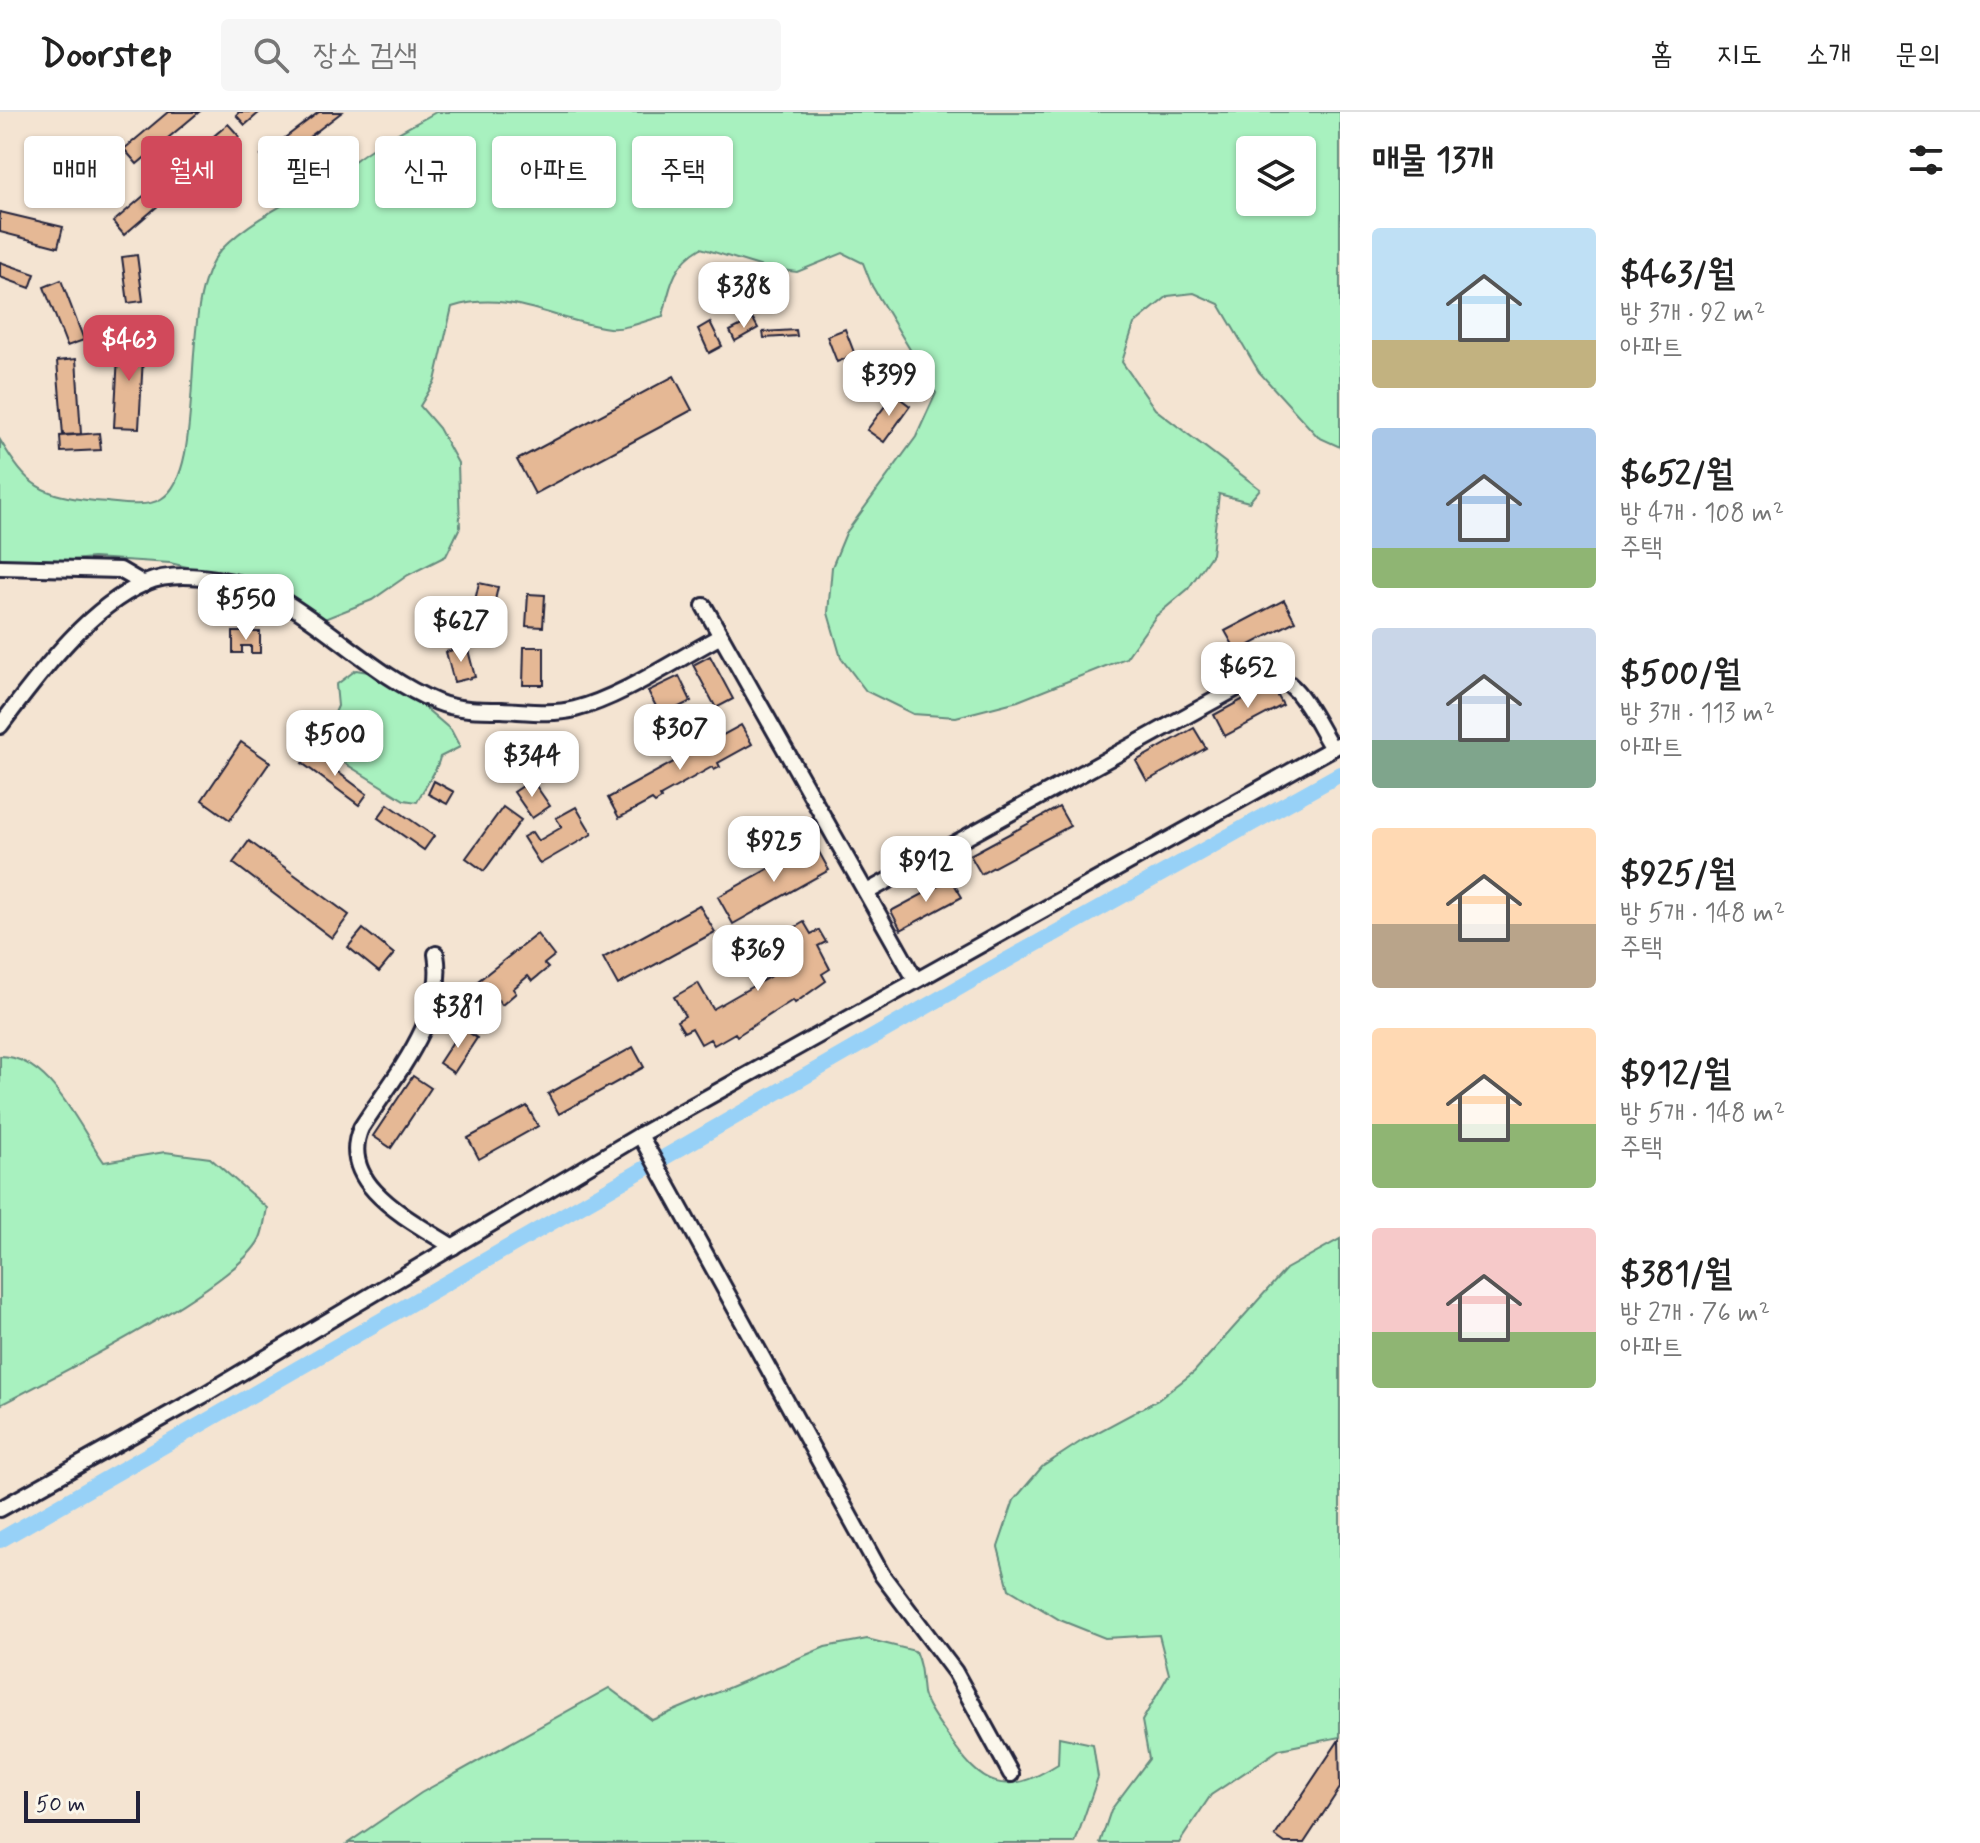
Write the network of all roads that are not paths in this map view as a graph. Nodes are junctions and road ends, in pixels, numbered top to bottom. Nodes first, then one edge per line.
1 (0, 567) edge
2 (144, 584) junction
3 (704, 606) dead end
4 (721, 636) junction
5 (0, 726) edge
6 (1336, 746) edge
7 (867, 892) junction
8 (436, 954) dead end
9 (915, 979) junction
10 (642, 1139) junction
11 (453, 1247) junction
12 (0, 1509) edge
13 (1011, 1774) dead end

1 - 2 street
2 - 4 street
2 - 5 street
3 - 4 street
4 - 7 street
6 - 7 street
6 - 9 street
7 - 9 street
8 - 11 street
9 - 10 street
10 - 11 street
10 - 13 street
11 - 12 street

